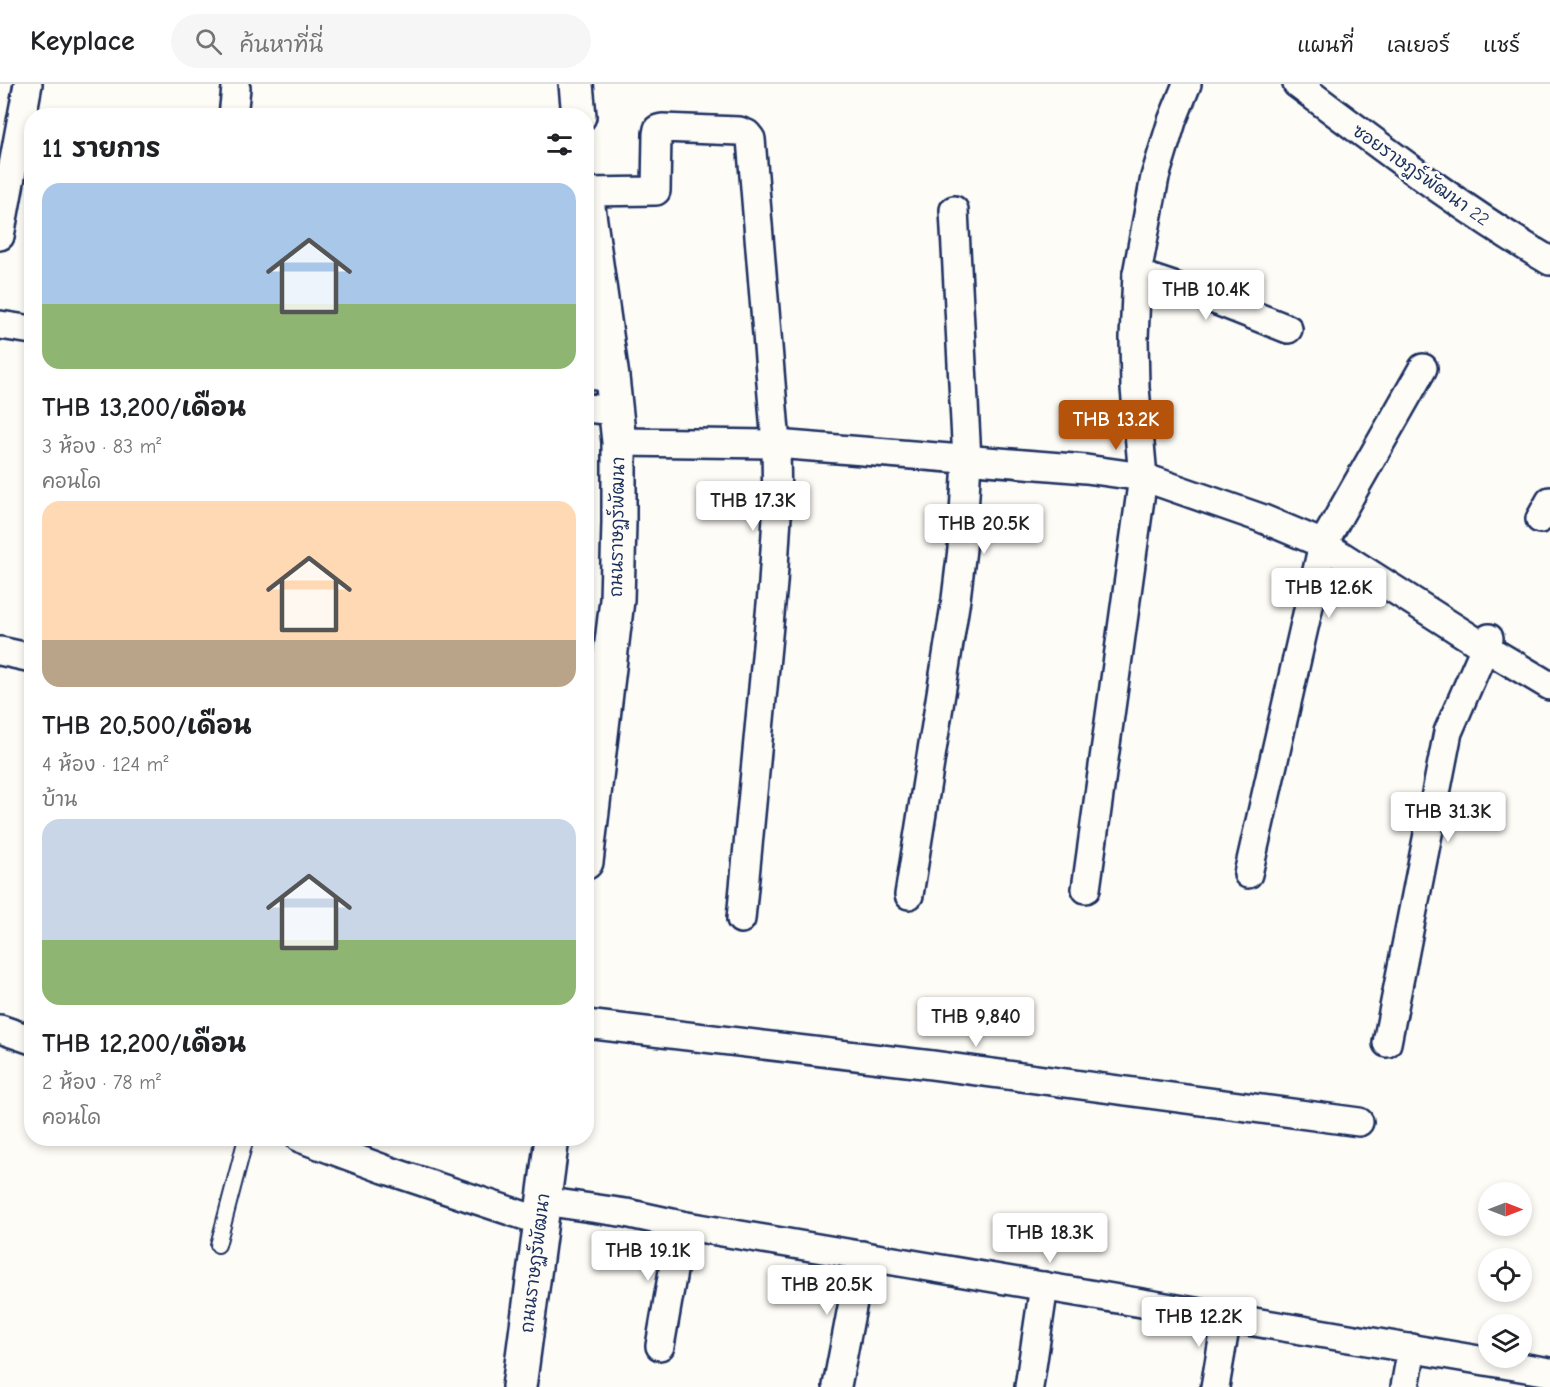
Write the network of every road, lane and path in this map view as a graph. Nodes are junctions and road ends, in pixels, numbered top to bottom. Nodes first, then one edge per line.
1 (28, 84) edge
2 (576, 84) edge
3 (1187, 84) edge
4 (1306, 86) edge
5 (578, 108) edge
6 (594, 192) edge
7 (954, 210) dead end
8 (0, 236) edge
9 (1550, 261) edge
10 (1137, 274) junction
11 (594, 305) edge
12 (0, 326) edge
13 (24, 329) edge
14 (1288, 329) dead end
15 (1423, 368) dead end
16 (599, 376) edge
17 (607, 421) edge
18 (776, 444) junction
19 (967, 460) junction
20 (1143, 477) junction
21 (1323, 544) junction
22 (1487, 643) junction
23 (0, 651) edge
24 (24, 656) edge
25 (1550, 686) edge
26 (594, 744) edge
27 (1248, 874) dead end
28 (1086, 890) dead end
29 (909, 895) dead end
30 (741, 919) dead end
31 (594, 1025) edge
32 (0, 1029) edge
33 (24, 1037) edge
34 (1387, 1043) dead end
35 (1359, 1122) dead end
36 (244, 1146) edge
37 (322, 1146) edge
38 (551, 1146) edge
39 (541, 1211) junction
40 (681, 1225) junction
41 (218, 1245) dead end
42 (862, 1256) junction
43 (1044, 1286) junction
44 (1227, 1317) junction
45 (660, 1346) dead end
46 (1412, 1348) junction
47 (1550, 1372) edge
48 (837, 1386) edge
49 (519, 1387) edge
50 (1029, 1387) edge
51 (1215, 1387) edge
52 (1405, 1387) edge

1 - 8 street
2 - 5 street
3 - 10 street
4 - 9 street, ซอยราษฎร์พัฒนา 22
6 - 18 street
7 - 19 street
10 - 14 street
10 - 20 street
11 - 16 street, ถนนราษฏร์พัฒนา
12 - 13 street
15 - 21 street
16 - 17 street, ถนนราษฏร์พัฒนา
17 - 18 street
17 - 26 street, ถนนราษฏร์พัฒนา
18 - 19 street
18 - 30 street
19 - 20 street
19 - 29 street
20 - 21 street
20 - 28 street
21 - 22 street
21 - 27 street
22 - 25 street
22 - 34 street
23 - 24 street
31 - 35 street
32 - 33 street
36 - 41 lane
37 - 39 street
38 - 39 street, ถนนราษฏร์พัฒนา
39 - 40 street
39 - 49 street, ถนนราษฏร์พัฒนา
40 - 42 street
40 - 45 street
42 - 43 street
42 - 48 street
43 - 44 street
43 - 50 street
44 - 46 street
44 - 51 street
46 - 47 street
46 - 52 street

